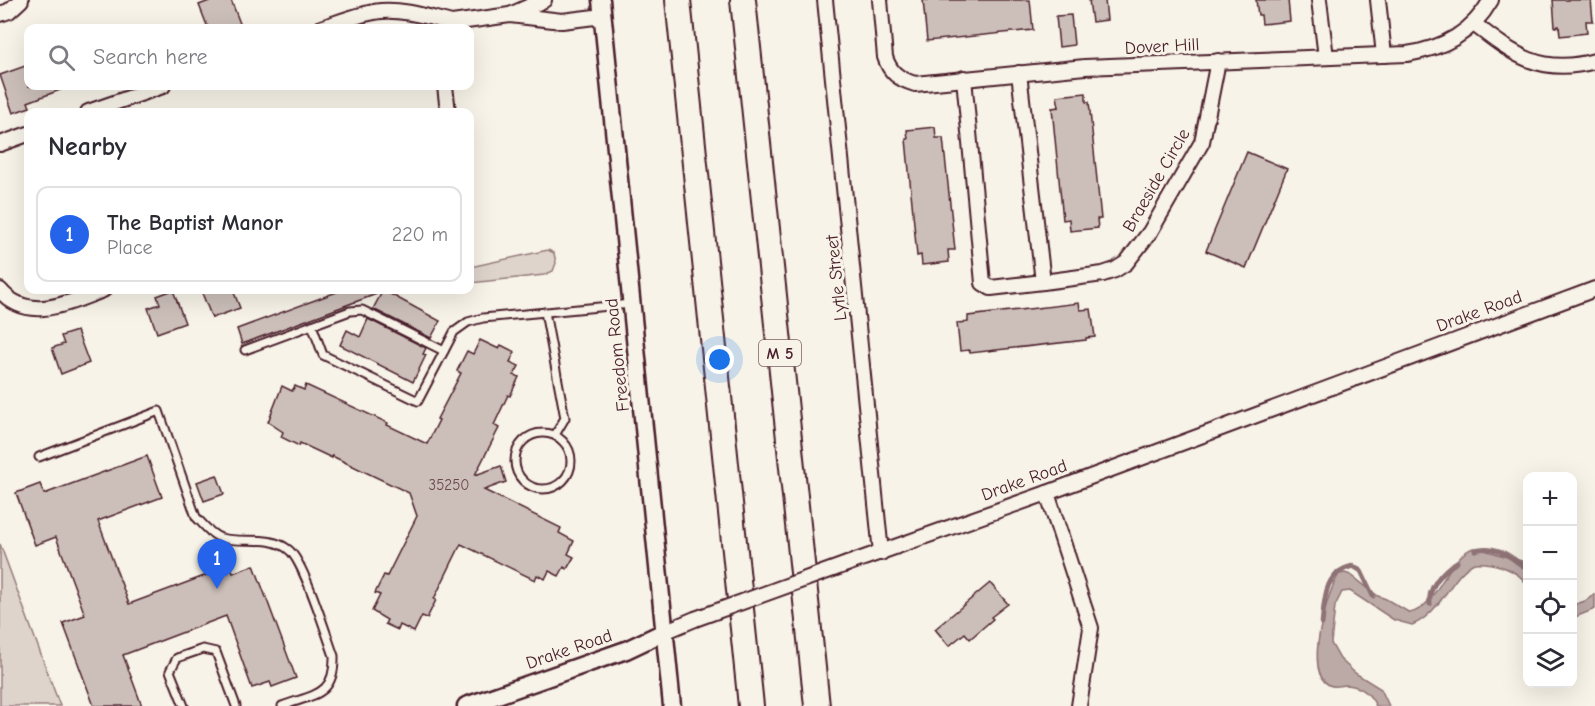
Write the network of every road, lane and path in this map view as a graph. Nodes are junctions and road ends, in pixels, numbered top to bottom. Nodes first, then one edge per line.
1 (21, 0) edge
2 (544, 0) edge
3 (678, 0) edge
4 (743, 0) edge
5 (825, 0) edge
6 (880, 0) edge
7 (1319, 0) edge
8 (1378, 0) edge
9 (1491, 0) edge
10 (602, 8) edge
11 (0, 14) edge
12 (510, 15) junction
13 (333, 24) edge
14 (445, 24) edge
15 (463, 24) edge
16 (1474, 24) junction
17 (1384, 55) junction
18 (1326, 57) junction
19 (1218, 61) junction
20 (1595, 61) edge
21 (1019, 73) junction
22 (964, 78) junction
23 (151, 90) edge
24 (445, 90) edge
25 (100, 108) edge
26 (448, 108) edge
27 (24, 135) edge
28 (0, 144) edge
29 (1043, 282) junction
30 (1595, 289) edge
31 (0, 290) edge
32 (93, 294) edge
33 (631, 304) junction
34 (545, 312) junction
35 (312, 325) junction
36 (246, 350) dead end
37 (444, 351) junction
38 (555, 435) junction
39 (39, 457) dead end
40 (1047, 493) junction
41 (881, 553) junction
42 (664, 632) junction
43 (184, 706) edge
44 (236, 706) edge
45 (282, 706) edge
46 (466, 706) edge
47 (672, 706) edge
48 (751, 706) edge
49 (817, 706) edge
50 (1079, 706) edge

1 - 11 street
2 - 12 street
3 - 48 highway
4 - 49 highway, M 5
5 - 41 street, Lytle Street
6 - 22 street, Dover Hill
7 - 18 street
8 - 17 street
9 - 16 street, Dover Hill
10 - 12 street
10 - 33 street, Freedom Road
12 - 15 street
13 - 14 street
16 - 17 street, Dover Hill
16 - 20 street
17 - 18 street, Dover Hill
18 - 19 street, Dover Hill
19 - 21 street, Dover Hill
19 - 29 street, Braeside Circle
21 - 22 street, Dover Hill
21 - 29 street
22 - 29 street, Braeside Circle
23 - 25 street
24 - 26 street
27 - 28 street
30 - 40 street, Drake Road
31 - 32 street
33 - 34 lane
33 - 42 street, Freedom Road
34 - 37 lane
34 - 38 lane
35 - 36 lane
35 - 37 lane
35 - 37 lane
38 - 38 lane
39 - 45 lane
40 - 41 street, Drake Road
40 - 50 street
41 - 42 street, Drake Road, bridge
42 - 46 street, Drake Road
42 - 47 street, Freedom Road
43 - 44 lane

